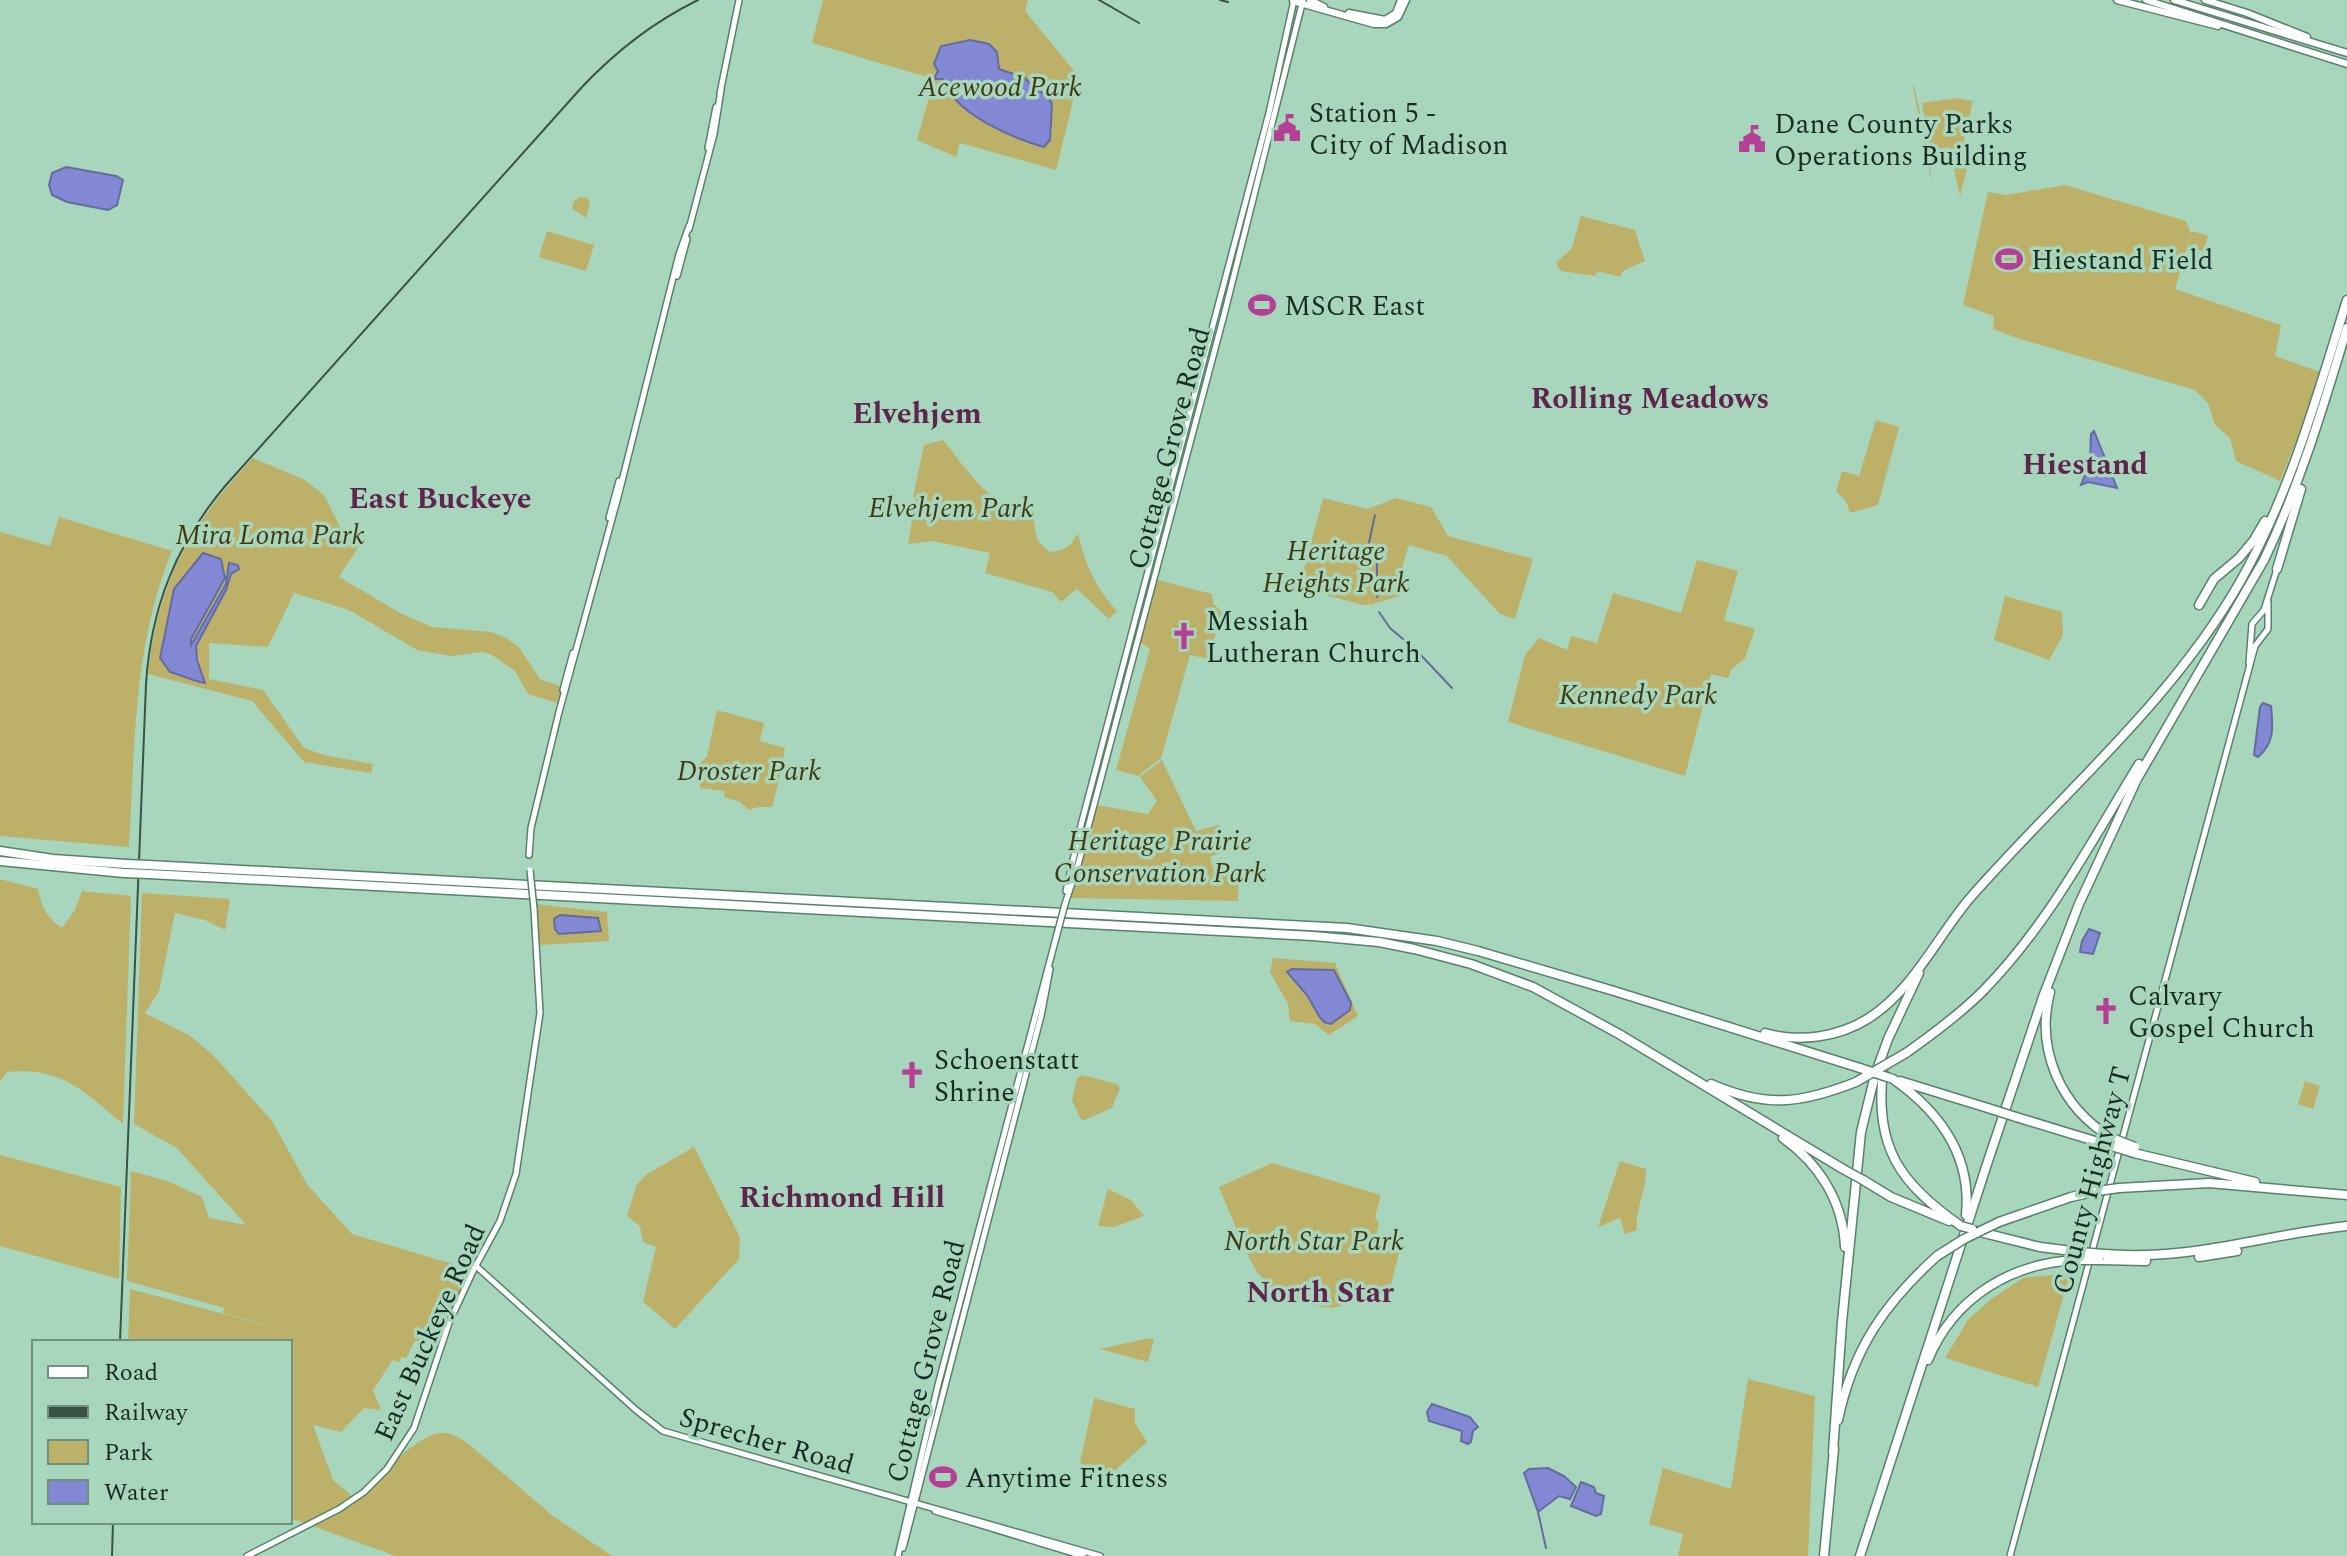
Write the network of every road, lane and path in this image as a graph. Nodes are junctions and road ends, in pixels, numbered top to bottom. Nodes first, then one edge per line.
1 (739, 0) edge
2 (1294, 0) edge
3 (1403, 0) edge
4 (2117, 0) edge
5 (2146, 0) edge
6 (2174, 0) edge
7 (2205, 0) edge
8 (2221, 0) edge
9 (1304, 2) edge
10 (2235, 9) junction
11 (2251, 34) junction
12 (2345, 52) edge
13 (2347, 64) edge
14 (2346, 301) edge
15 (2347, 328) edge
16 (2312, 410) junction
17 (2318, 422) junction
18 (2277, 569) joint
19 (2268, 602) junction
20 (2199, 605) dead end
21 (2258, 618) junction
22 (2268, 623) junction
23 (2252, 629) junction
24 (2263, 635) junction
25 (2248, 676) junction
26 (2173, 714) junction
27 (0, 851) edge
28 (0, 861) edge
29 (125, 869) junction
30 (148, 870) junction
31 (2084, 892) junction
32 (1065, 904) junction
33 (1928, 955) junction
34 (1614, 991) junction
35 (1896, 1019) junction
36 (1681, 1072) junction
37 (1892, 1078) junction
38 (1754, 1116) junction
39 (2110, 1142) junction
40 (2283, 1188) junction
41 (2347, 1195) edge
42 (1961, 1226) junction
43 (2347, 1226) edge
44 (1964, 1236) junction
45 (2079, 1256) junction
46 (476, 1266) junction
47 (1842, 1322) junction
48 (1912, 1398) junction
49 (1833, 1452) junction
50 (913, 1503) junction
51 (1059, 1549) junction
52 (247, 1556) edge
53 (899, 1556) edge
54 (1054, 1556) edge
55 (1083, 1556) edge
56 (1100, 1556) edge
57 (1824, 1556) edge
58 (1860, 1556) edge
59 (2010, 1556) edge

1 - 46 main road, East Buckeye Road, bridge
2 - 9 main road
2 - 32 main road, Cottage Grove Road
3 - 9 main road
3 - 9 main road
4 - 11 main road
5 - 11 main road
6 - 12 main road
7 - 10 main road
8 - 10 main road
9 - 32 main road, Cottage Grove Road
10 - 12 main road
11 - 13 main road
14 - 16 highway
15 - 17 highway
16 - 20 highway
16 - 33 highway
17 - 18 highway
17 - 26 highway
18 - 19 main road
19 - 21 main road
19 - 22 main road
21 - 22 main road
21 - 23 main road
22 - 24 main road
23 - 24 main road
23 - 25 main road, County Highway T
24 - 25 main road, County Highway T
25 - 59 main road, County Highway T
26 - 31 highway
26 - 36 highway, bridge
27 - 29 highway
28 - 29 highway
29 - 30 highway, bridge
30 - 34 highway
30 - 36 highway
31 - 39 highway
31 - 44 highway
32 - 50 main road, Cottage Grove Road, bridge
33 - 34 highway
33 - 35 highway
34 - 37 highway, bridge
35 - 42 highway
35 - 47 highway
36 - 38 highway
37 - 39 highway, bridge
37 - 44 highway
38 - 42 highway, bridge
38 - 47 highway
39 - 40 highway, bridge
40 - 41 highway
40 - 49 highway, bridge
42 - 45 highway, bridge
43 - 45 highway, bridge
44 - 48 highway
45 - 48 highway
46 - 50 main road, Sprecher Road
46 - 52 main road, East Buckeye Road
47 - 49 highway
48 - 58 highway
49 - 57 highway
50 - 51 main road, Sprecher Road
50 - 53 main road, Cottage Grove Road
50 - 56 main road, Sprecher Road
51 - 54 main road
51 - 55 main road, Sprecher Road

